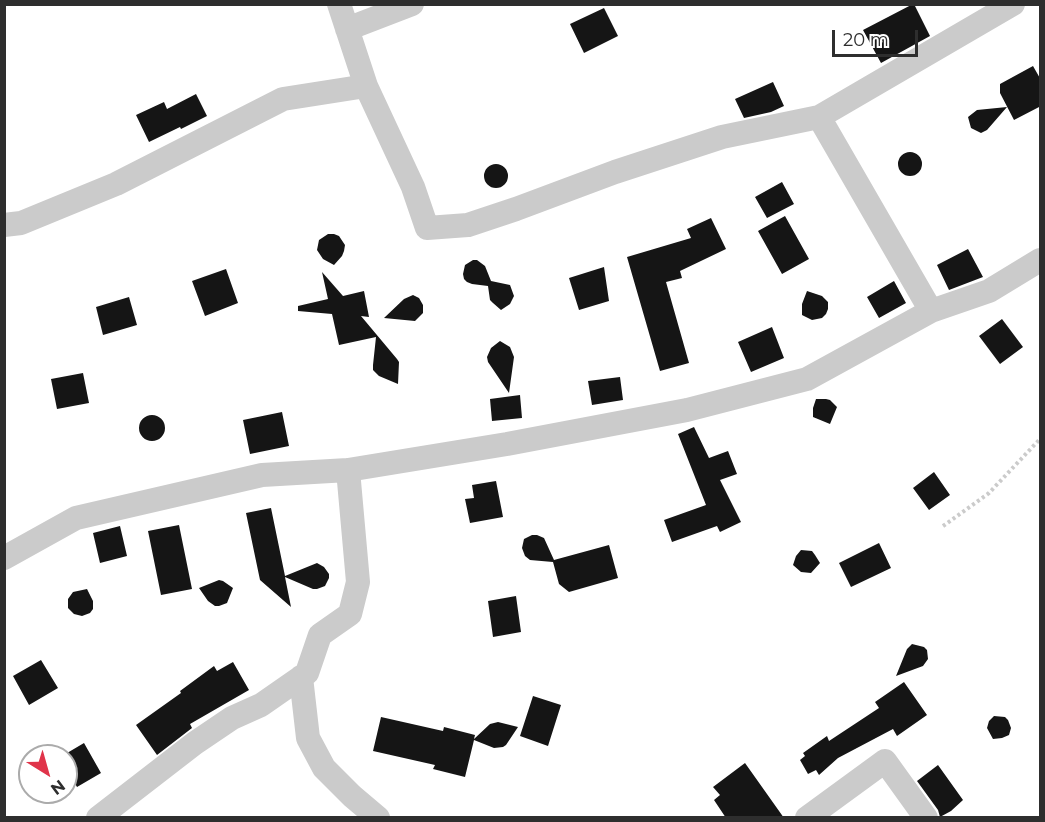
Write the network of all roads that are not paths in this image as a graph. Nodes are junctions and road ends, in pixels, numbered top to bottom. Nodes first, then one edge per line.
1 (339, 4) edge
2 (412, 4) edge
3 (1013, 4) edge
4 (347, 29) junction
5 (366, 86) junction
6 (819, 117) junction
7 (4, 225) edge
8 (1041, 260) edge
9 (931, 311) junction
10 (348, 470) junction
11 (4, 558) edge
12 (301, 678) junction
13 (98, 818) edge
14 (378, 818) edge
15 (807, 818) edge
16 (926, 818) edge

1 - 4 street
2 - 4 street
3 - 6 street
4 - 5 street
5 - 6 street
5 - 7 street
6 - 9 street
8 - 9 street
9 - 10 street
10 - 11 street
10 - 12 street
12 - 13 street
12 - 14 street
15 - 16 street

